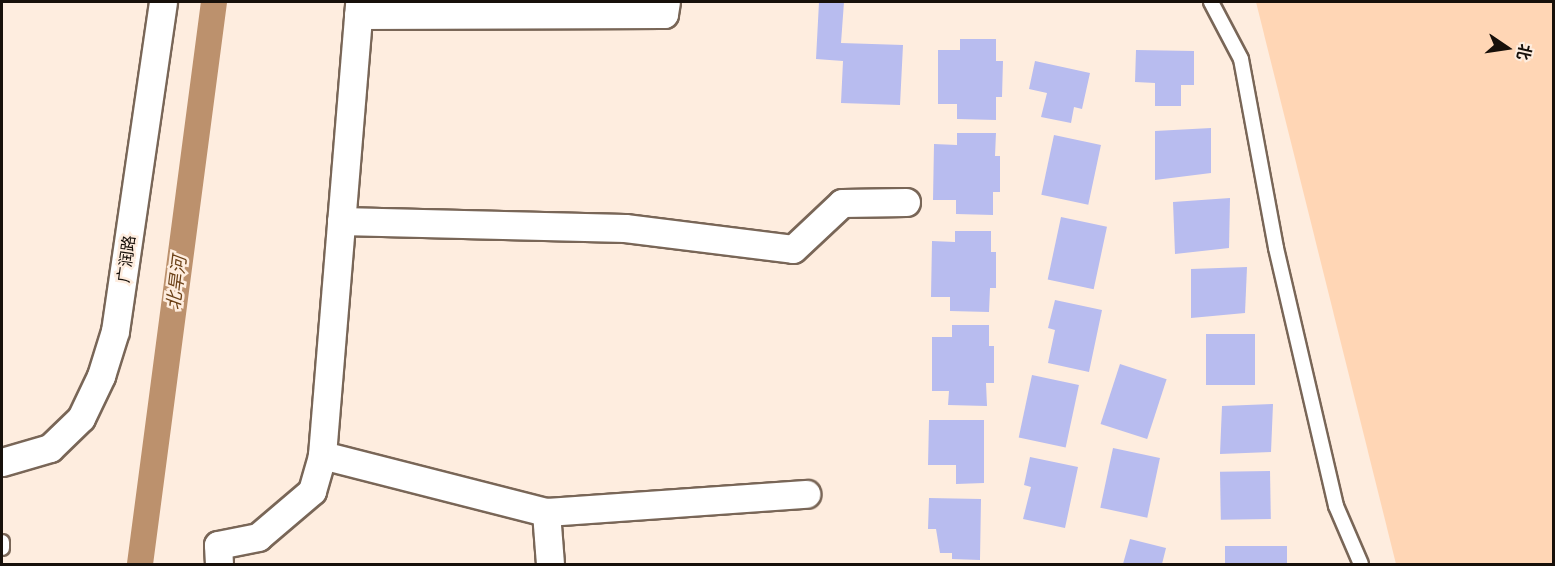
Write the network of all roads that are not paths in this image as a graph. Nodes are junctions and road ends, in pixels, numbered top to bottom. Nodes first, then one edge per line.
1 (163, 2) edge
2 (666, 2) edge
3 (1211, 2) edge
4 (359, 8) edge
5 (906, 202) dead end
6 (341, 221) junction
7 (322, 455) junction
8 (2, 462) edge
9 (806, 494) dead end
10 (546, 512) junction
11 (2, 542) edge
12 (2, 548) edge
13 (219, 564) edge
14 (550, 564) edge
15 (1361, 564) edge

1 - 8 street, 广润路
2 - 4 street
3 - 15 lane
4 - 6 street
5 - 6 street
6 - 7 street
7 - 10 street
7 - 13 street
9 - 10 street
10 - 14 street
11 - 12 lane

